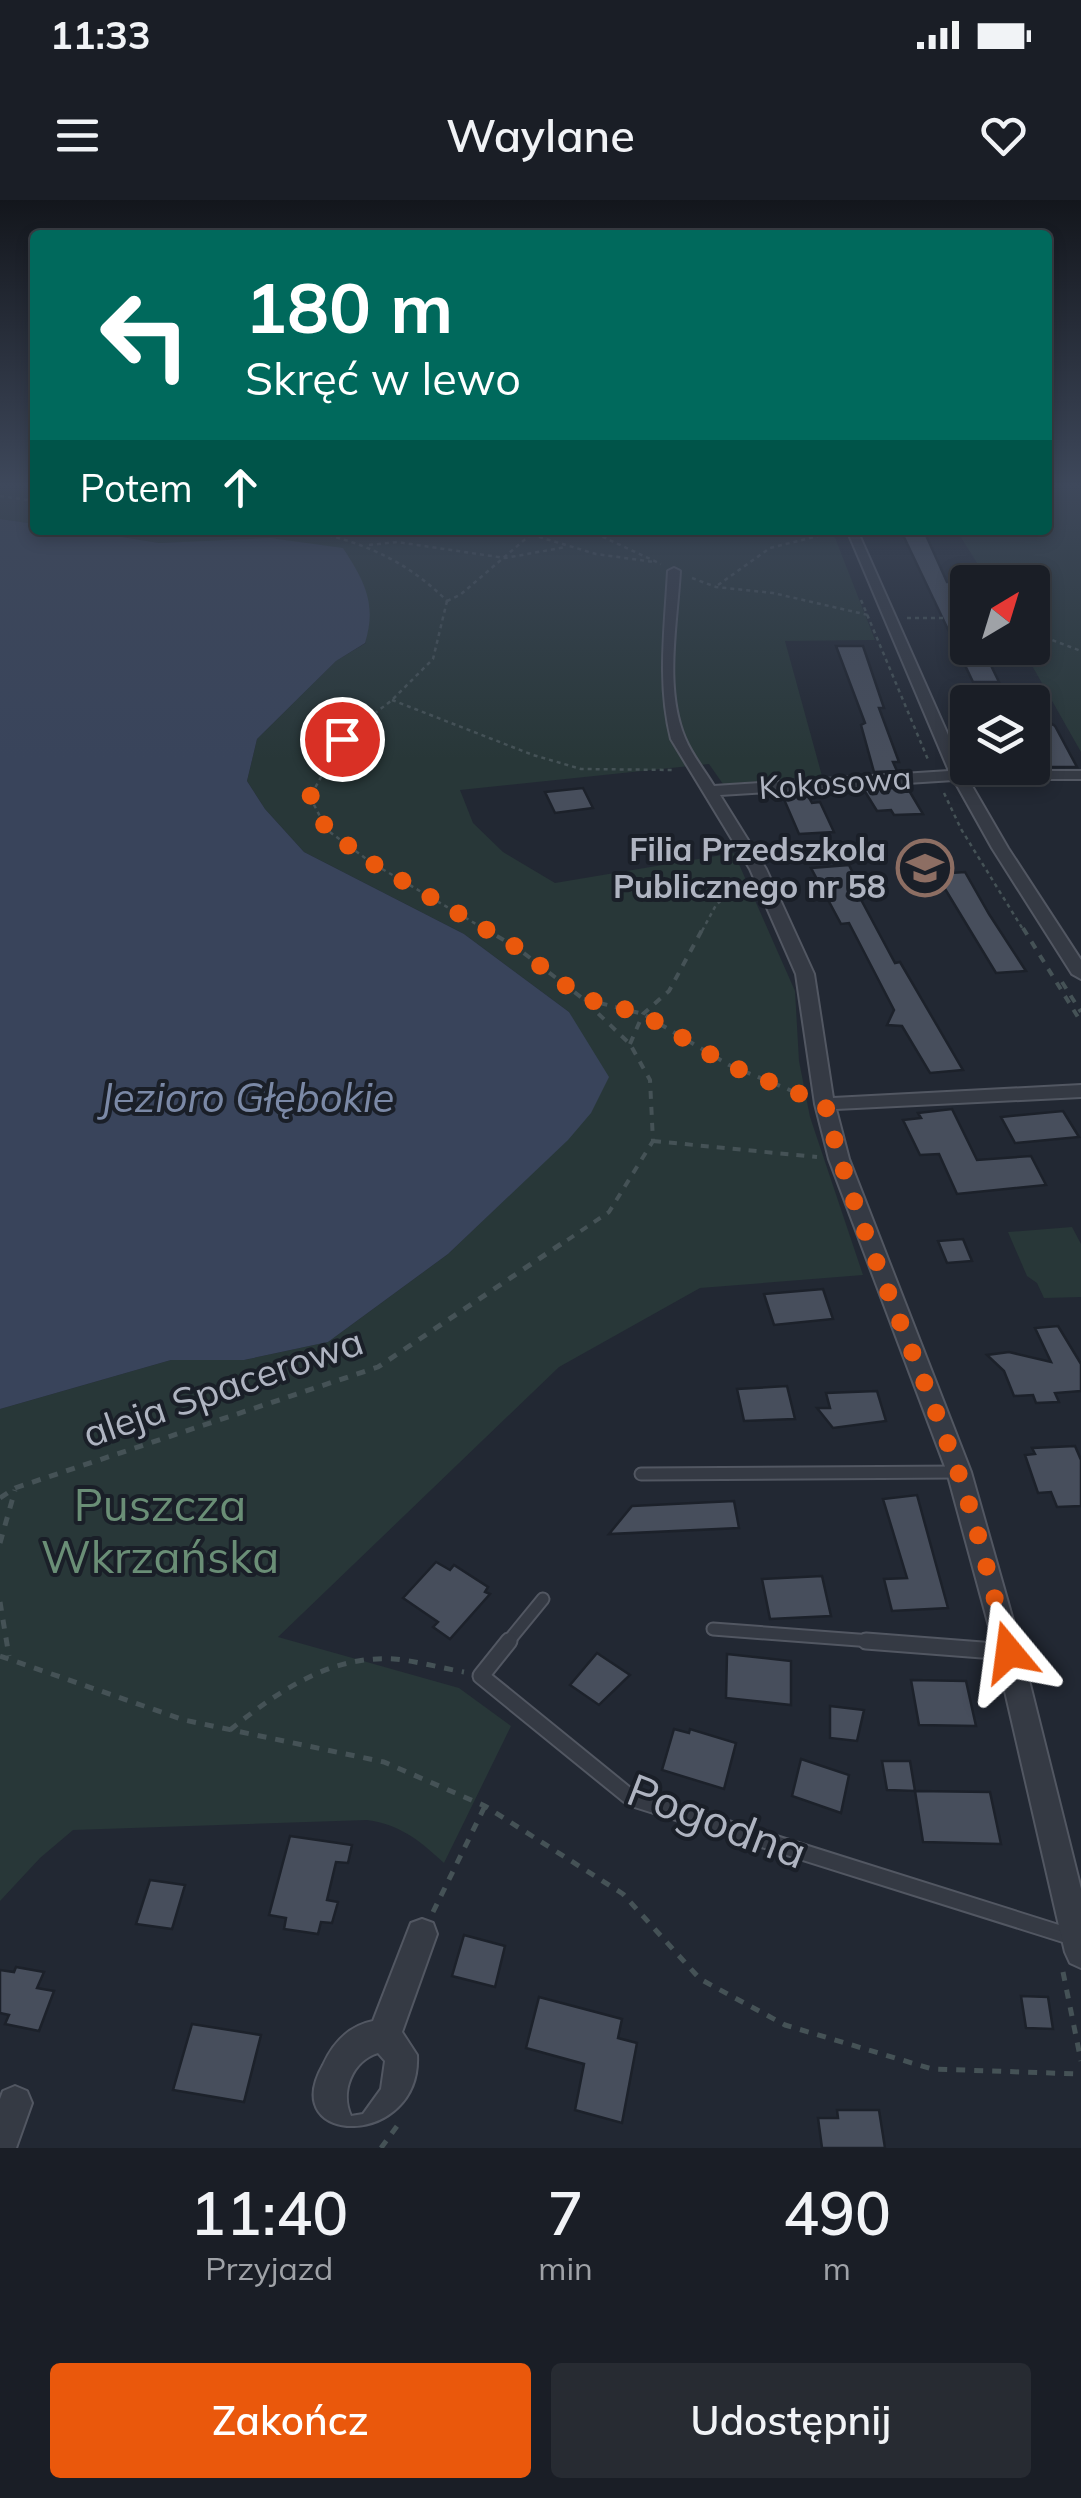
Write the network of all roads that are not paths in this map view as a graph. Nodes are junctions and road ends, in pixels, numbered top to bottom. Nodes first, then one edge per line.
1 (666, 577) edge
2 (873, 577) edge
3 (950, 758) edge
4 (1050, 774) edge
5 (1081, 774) edge
6 (950, 776) edge
7 (964, 785) edge
8 (709, 791) junction
9 (1081, 974) edge
10 (1081, 1091) edge
11 (825, 1104) junction
12 (958, 1472) junction
13 (641, 1474) dead end
14 (543, 1599) dead end
15 (713, 1629) dead end
16 (1009, 1652) junction
17 (422, 1934) road end
18 (1079, 1946) edge
19 (384, 2036) junction
20 (15, 2103) dead end
21 (345, 2141) edge
22 (0, 2147) edge

1 - 8 street, Pogodna
2 - 3 street
4 - 5 street, Kokosowa
6 - 8 street, Kokosowa
7 - 9 street
8 - 11 street, Pogodna
10 - 11 street
11 - 12 street, Pogodna
12 - 13 lane
12 - 16 street, Pogodna
14 - 18 lane, Pogodna
15 - 16 lane
16 - 18 street, Pogodna
17 - 19 street
19 - 21 street
19 - 21 street
20 - 22 street

